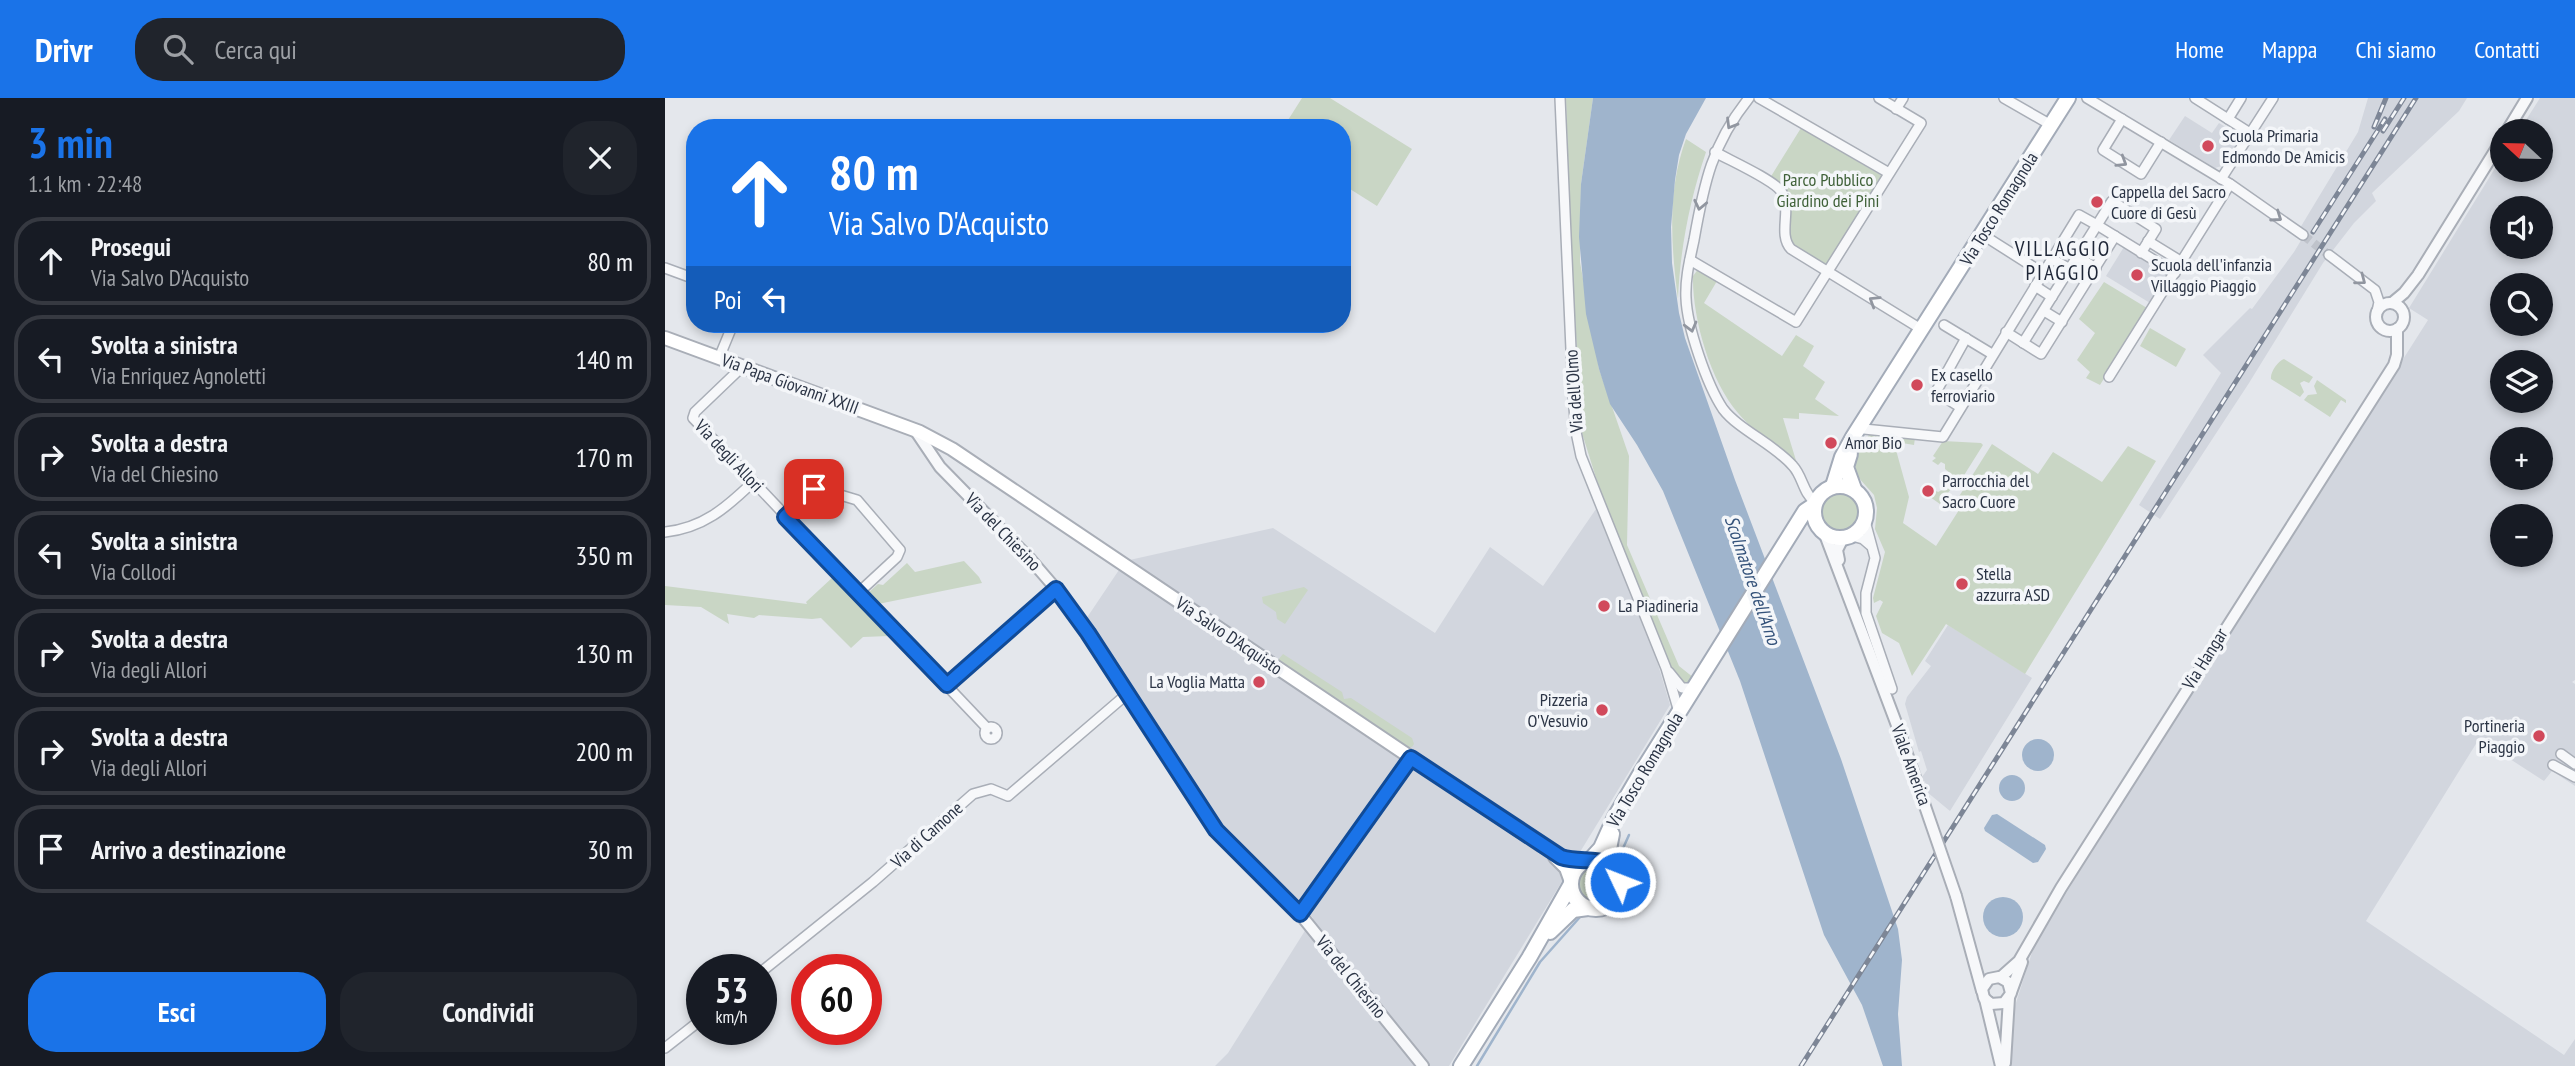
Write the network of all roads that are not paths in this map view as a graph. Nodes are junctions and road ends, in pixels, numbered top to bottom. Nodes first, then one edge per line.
1 (1560, 98) edge
2 (1749, 98) edge
3 (1759, 98) edge
4 (1879, 98) edge
5 (1903, 98) edge
6 (2004, 98) edge
7 (2068, 98) edge
8 (2087, 98) edge
9 (2195, 98) edge
10 (2240, 98) edge
11 (2273, 98) edge
12 (2527, 98) edge
13 (1896, 109) junction
14 (2122, 119) junction
15 (2228, 119) junction
16 (2514, 119) edge
17 (2051, 125) junction
18 (2250, 133) junction
19 (2161, 142) junction
20 (1715, 152) junction
21 (2490, 159) edge
22 (1889, 173) junction
23 (2226, 182) junction
24 (2097, 225) junction
25 (1983, 234) junction
26 (2303, 235) tunnel mouth
27 (2115, 236) junction
28 (2148, 242) junction
29 (2141, 253) junction
30 (2329, 255) tunnel mouth
31 (2078, 257) junction
32 (2052, 258) junction
33 (1690, 260) junction
34 (2182, 262) junction
35 (665, 268) edge
36 (2096, 268) junction
37 (2070, 270) junction
38 (1828, 272) junction
39 (2043, 273) junction
40 (2175, 274) junction
41 (2418, 275) junction
42 (686, 276) edge
43 (2035, 286) junction
44 (2052, 297) junction
45 (2392, 303) junction
46 (2044, 311) junction
47 (2377, 312) junction
48 (2404, 317) junction
49 (2062, 322) junction
50 (1925, 325) junction
51 (1944, 325) dead end
52 (2382, 328) junction
53 (2397, 329) junction
54 (2006, 332) junction
55 (729, 333) edge
56 (665, 338) edge
57 (1966, 338) junction
58 (2024, 342) junction
59 (1992, 354) junction
60 (719, 358) junction
61 (742, 367) junction
62 (2388, 372) junction
63 (2109, 377) dead end
64 (1961, 407) junction
65 (1872, 416) junction
66 (1864, 429) junction
67 (915, 430) junction
68 (1895, 432) junction
69 (753, 482) junction
70 (1833, 486) junction
71 (1854, 489) junction
72 (1814, 504) junction
73 (785, 517) junction
74 (1865, 521) junction
75 (1798, 528) junction
76 (1822, 531) junction
77 (665, 532) edge
78 (1848, 537) junction
79 (1874, 549) junction
80 (1842, 577) junction
81 (1056, 589) junction
82 (857, 594) junction
83 (1666, 668) junction
84 (1698, 683) junction
85 (947, 685) junction
86 (1892, 689) dead end
87 (1127, 694) junction
88 (1679, 712) junction
89 (987, 728) dead end
90 (2561, 754) dead end
91 (1411, 758) junction
92 (2575, 764) edge
93 (2558, 767) dead end
94 (2575, 777) edge
95 (1541, 845) junction
96 (1556, 858) junction
97 (1585, 860) junction
98 (1612, 866) junction
99 (1571, 883) junction
100 (1560, 903) junction
101 (1588, 908) junction
102 (1300, 914) junction
103 (2026, 949) junction
104 (1974, 955) junction
105 (1529, 958) junction
106 (777, 959) edge
107 (1998, 977) junction
108 (2010, 995) junction
109 (1984, 996) junction
110 (686, 1032) edge
111 (665, 1048) edge
112 (1423, 1066) edge
113 (1461, 1066) edge
114 (2003, 1066) edge

1 - 83 street, Via dell'Olmo
2 -> 20 street
3 - 22 street
4 - 13 street
5 - 13 street
6 - 17 street
7 - 17 main road, Via Tosco Romagnola
8 - 14 street
9 - 15 street
10 - 15 street
11 - 18 street
12 - 16 street
13 - 22 street
14 - 19 street
14 -> 19 street
15 - 18 street
17 - 25 main road, Via Tosco Romagnola
18 - 23 street
19 - 23 street
20 -> 33 street
20 - 38 street
21 - 41 street
22 - 38 street
23 -> 26 street
23 - 34 street
24 - 27 street
24 - 28 street
24 - 31 street
24 - 32 street
25 - 39 street
25 - 50 main road, Via Tosco Romagnola
27 - 29 street
27 - 36 street
28 - 29 street
28 - 34 street
29 - 40 street
30 -> 47 street
31 - 36 street
31 - 37 street
32 - 37 street
32 - 39 street
33 - 38 street
33 -> 72 street
34 - 40 street
35 - 42 street
36 - 49 street
37 - 44 street
50 -> 38 street
39 - 43 street
40 - 63 street
41 - 45 street
41 - 48 street
43 - 44 street
43 - 54 street
44 - 46 street
45 - 47 street
45 - 48 street
46 - 49 street
46 - 58 street
47 - 52 street
48 - 53 street
49 - 58 street
50 - 65 main road, Via Tosco Romagnola
50 - 70 main road, Via Tosco Romagnola
51 - 57 street
52 - 53 street
52 - 62 street
53 - 62 street, Via Hangar
54 - 58 street
54 - 59 street
55 - 60 street
56 - 60 main road, Via Papa Giovanni XXIII
57 - 59 street
57 - 64 street
59 - 64 street
60 - 61 main road, Via Papa Giovanni XXIII
61 - 67 main road, Via Papa Giovanni XXIII
61 - 69 street, Via degli Allori
62 - 103 street, Via Hangar
64 - 68 street
65 - 66 main road, Via Tosco Romagnola
65 - 68 street
66 - 68 street
66 - 71 main road, Via Tosco Romagnola
67 - 81 street, Via del Chiesino
67 - 91 main road, Via Salvo D'Acquisto
69 - 73 street, Via degli Allori
69 - 77 street
70 - 71 main road
70 - 72 main road
71 - 74 main road
72 - 75 main road, Via Tosco Romagnola
72 - 76 main road
73 - 82 street, Via degli Allori
73 - 82 street
74 - 78 main road
74 - 79 street
75 - 76 main road
75 - 84 main road, Via Tosco Romagnola
76 - 78 main road
76 - 80 street, Viale America
78 - 79 street
78 - 80 street
79 - 86 street
80 - 104 street, Viale America, bridge
81 - 85 street
81 - 87 street, Via del Chiesino
82 - 85 street, Via degli Allori
83 - 84 street
83 - 88 street, Via dell'Olmo
84 - 88 main road, Via Tosco Romagnola
84 - 98 main road, Via Tosco Romagnola
85 - 89 street, Via degli Allori
87 - 102 street, Via del Chiesino
87 - 106 street, Via di Camone
88 - 97 main road, Via Tosco Romagnola
90 - 92 street
91 - 95 main road, Via Salvo D'Acquisto
91 - 102 street
93 - 94 street
95 - 96 main road
95 - 97 main road
96 - 99 main road
96 - 100 main road
97 - 98 main road
97 - 99 main road
98 - 101 main road
99 - 100 main road
99 - 101 main road
100 - 105 main road
101 - 105 main road
102 - 112 street, Via del Chiesino
103 - 107 street, Via Hangar
103 - 108 street, Via Hangar
104 - 107 street, Viale America
104 - 109 street, Viale America
105 - 113 main road
107 - 108 street, Viale America
107 - 109 street
108 - 109 street
108 - 114 street, Viale America
109 - 114 street, Viale America
110 - 111 street

